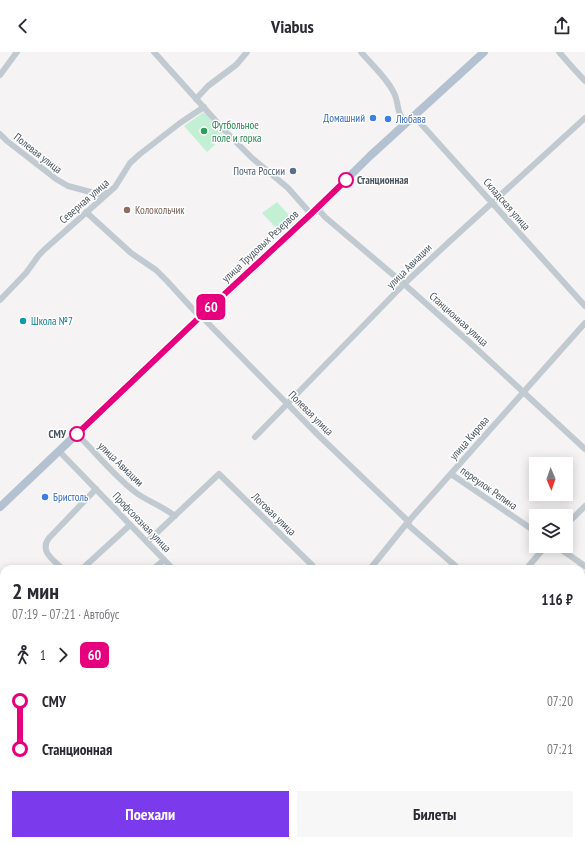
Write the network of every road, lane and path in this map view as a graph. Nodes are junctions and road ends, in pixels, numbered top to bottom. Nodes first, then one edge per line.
1 (17, 52) edge
2 (154, 52) edge
3 (247, 52) edge
4 (361, 52) edge
5 (484, 52) edge
6 (559, 52) edge
7 (0, 75) edge
8 (585, 81) edge
9 (196, 99) junction
10 (204, 107) junction
11 (414, 116) junction
12 (585, 118) edge
13 (406, 123) junction
14 (0, 134) edge
15 (112, 190) junction
16 (492, 202) junction
17 (314, 211) junction
18 (86, 212) junction
19 (404, 284) junction
20 (0, 300) edge
21 (585, 306) edge
22 (201, 316) junction
23 (585, 323) edge
24 (524, 392) junction
25 (288, 404) junction
26 (77, 434) junction
27 (255, 437) dead end
28 (585, 449) edge
29 (59, 451) junction
30 (451, 474) junction
31 (96, 489) junction
32 (585, 506) edge
33 (0, 507) edge
34 (175, 516) junction
35 (573, 518) edge
36 (408, 523) junction
37 (130, 525) junction
38 (529, 527) edge
39 (147, 542) junction
40 (540, 553) edge
41 (566, 553) edge
42 (164, 560) junction
43 (58, 565) edge
44 (86, 565) edge
45 (158, 565) edge
46 (169, 565) edge
47 (312, 565) edge
48 (373, 565) edge
49 (455, 565) edge
50 (529, 565) edge
51 (584, 565) edge

1 - 7 street
2 - 9 street, Станционная улица
3 - 9 street
4 - 13 street
5 - 11 main road, улица Трудовых Резервов
6 - 8 street
9 - 10 street, Станционная улица
10 - 15 street, Северная улица
10 - 17 street, Станционная улица
11 - 13 main road, улица Трудовых Резервов
11 - 16 street, Складская улица
12 - 16 street, улица Авиации
13 - 17 main road, улица Трудовых Резервов
14 - 15 street, Полевая улица
15 - 18 street, Северная улица
16 - 19 street, улица Авиации
16 - 21 street, Складская улица
17 - 19 street, Станционная улица
17 - 22 main road, улица Трудовых Резервов
18 - 20 street, Северная улица
18 - 22 street, Полевая улица
19 - 24 street, Станционная улица
19 - 25 street, улица Авиации
22 - 25 street, Полевая улица
22 - 26 main road, улица Трудовых Резервов
23 - 24 street, улица Кирова
24 - 28 street, Станционная улица
24 - 30 street, улица Кирова
25 - 27 street, улица Авиации
25 - 36 street, Полевая улица
26 - 29 main road, улица Трудовых Резервов
26 - 34 street, улица Авиации
29 - 31 street, Профсоюзная улица
29 - 33 main road, улица Трудовых Резервов
30 - 36 street, улица Кирова
30 - 38 street, переулок Репина
31 - 37 street, Профсоюзная улица
31 - 43 street
32 - 35 street
34 - 39 street
34 - 47 street, Логовая улица
36 - 48 street, улица Кирова
36 - 49 street, Полевая улица
37 - 39 street, Профсоюзная улица
37 - 44 street
39 - 42 street, Профсоюзная улица
40 - 50 street
41 - 51 street
42 - 45 street
42 - 46 street, Профсоюзная улица

